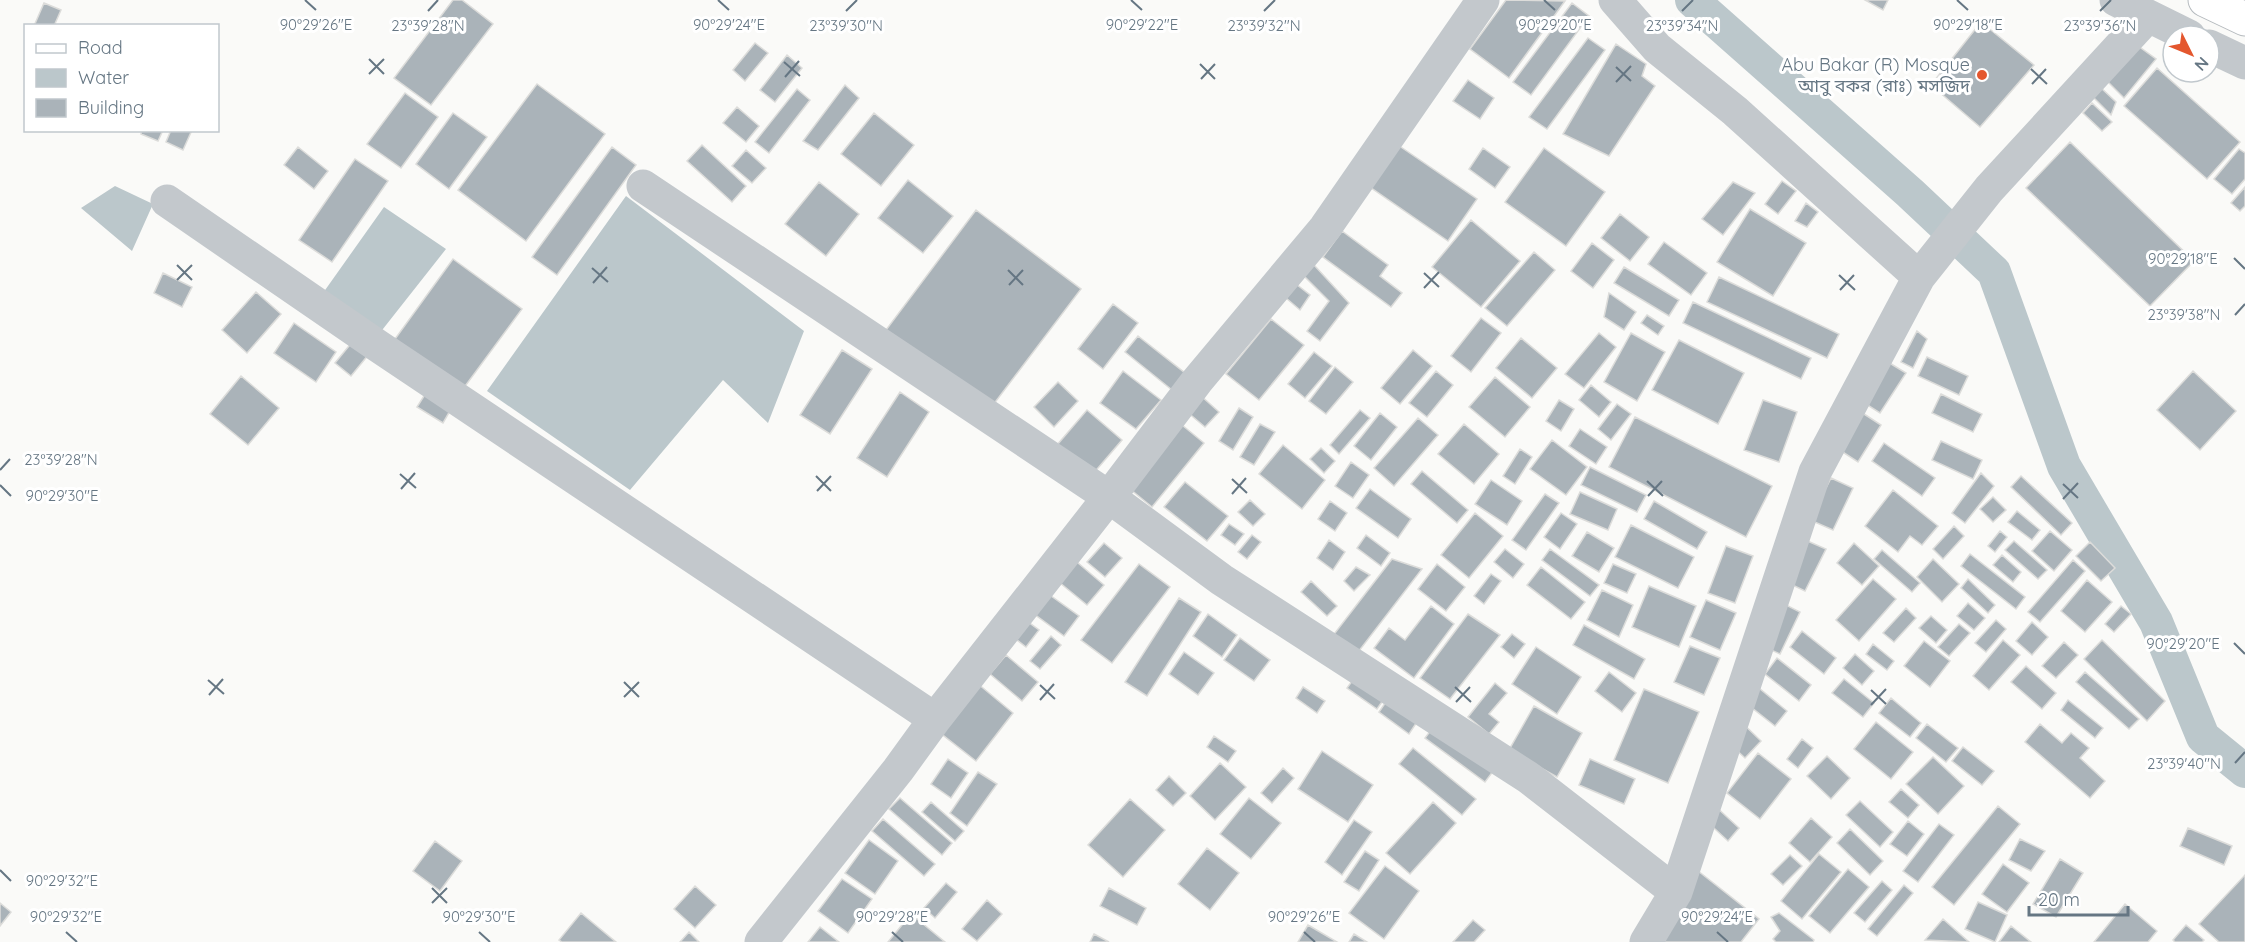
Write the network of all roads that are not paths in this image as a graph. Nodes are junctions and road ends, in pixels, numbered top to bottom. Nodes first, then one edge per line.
1 (1484, 0) edge
2 (1615, 0) edge
3 (2116, 0) edge
4 (2205, 0) edge
5 (2148, 16) junction
6 (2245, 19) edge
7 (2164, 24) edge
8 (2221, 52) edge
9 (2245, 63) edge
10 (643, 186) dead end
11 (167, 201) dead end
12 (1919, 277) junction
13 (1110, 497) junction
14 (935, 719) junction
15 (1676, 892) junction
16 (761, 942) edge
17 (1646, 942) edge

1 - 13 street
2 - 12 street
3 - 5 street
4 - 6 main road
5 - 7 street
5 - 12 street
8 - 9 street
10 - 13 street
11 - 14 street
12 - 15 street
13 - 14 street
13 - 15 street
14 - 16 street
15 - 17 street

